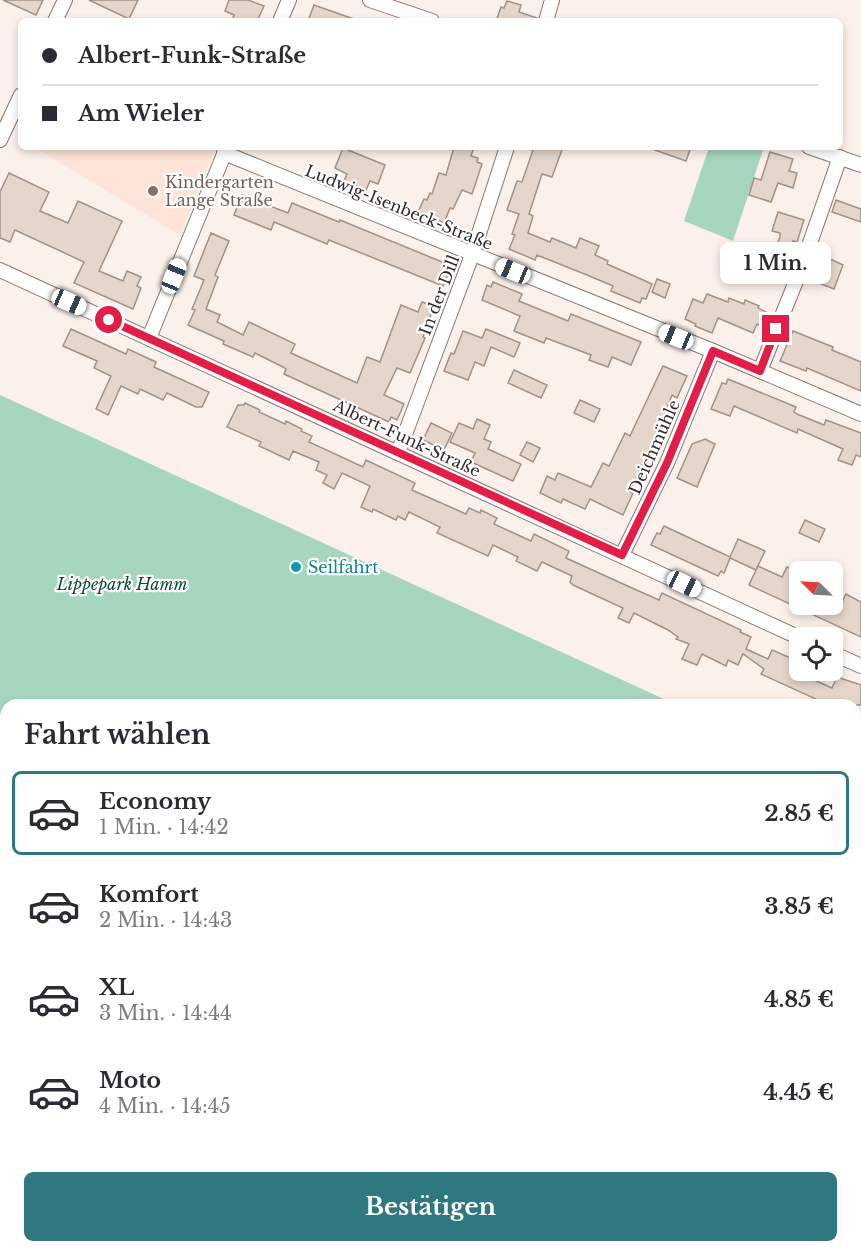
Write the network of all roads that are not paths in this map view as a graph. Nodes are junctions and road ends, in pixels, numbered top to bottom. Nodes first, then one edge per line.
1 (65, 0) edge
2 (289, 0) edge
3 (370, 0) edge
4 (552, 0) edge
5 (57, 18) edge
6 (281, 18) edge
7 (423, 18) edge
8 (547, 18) edge
9 (18, 102) edge
10 (0, 141) edge
11 (225, 150) edge
12 (506, 150) edge
13 (818, 150) edge
14 (840, 157) junction
15 (861, 165) edge
16 (472, 255) junction
17 (0, 270) edge
18 (150, 338) junction
19 (713, 351) junction
20 (760, 371) junction
21 (861, 414) edge
22 (398, 453) junction
23 (622, 555) junction
24 (789, 633) edge
25 (843, 658) edge
26 (861, 666) edge

1 - 5 street
2 - 6 street
3 - 7 street
4 - 8 street
9 - 10 street
11 - 16 street, Ludwig-Isenbeck-Straße
11 - 18 street
12 - 16 street, In der Dill
13 - 14 street
14 - 15 street
14 - 20 street
16 - 19 street, Ludwig-Isenbeck-Straße
16 - 22 street, In der Dill
17 - 18 street, Albert-Funk-Straße
18 - 22 street, Albert-Funk-Straße
19 - 20 street, Ludwig-Isenbeck-Straße
19 - 23 street, Deichmühle
20 - 21 street, Ludwig-Isenbeck-Straße
22 - 23 street, Albert-Funk-Straße
23 - 24 street, Albert-Funk-Straße
25 - 26 street

